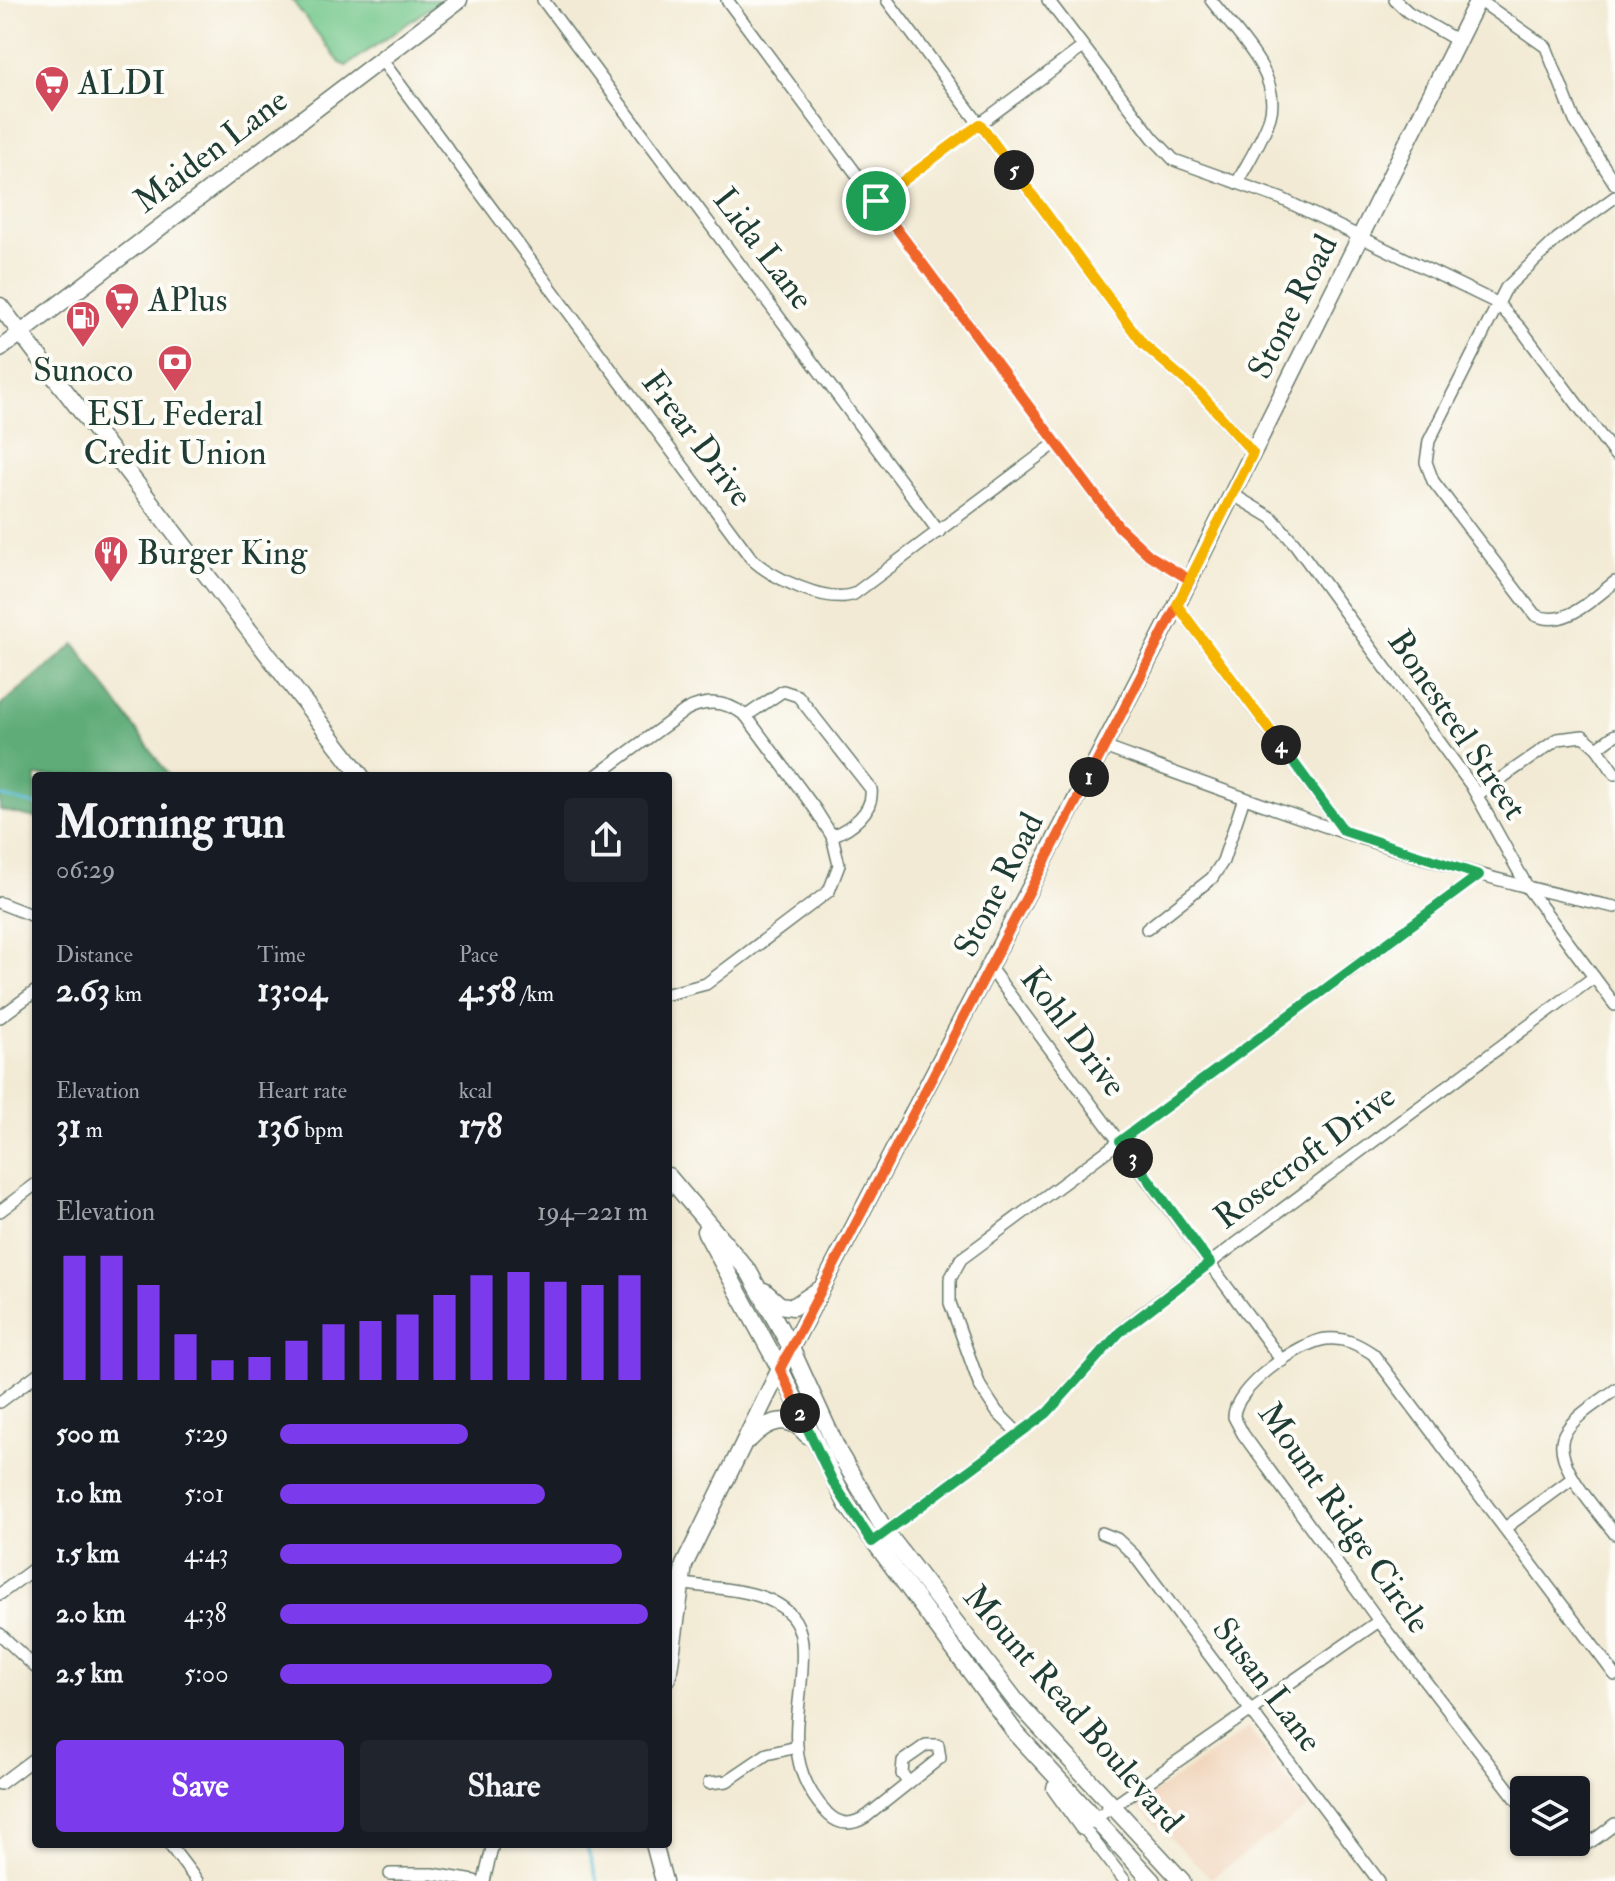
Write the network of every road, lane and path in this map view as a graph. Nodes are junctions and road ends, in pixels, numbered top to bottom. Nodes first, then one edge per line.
1 (459, 0) edge
2 (543, 0) edge
3 (727, 0) edge
4 (887, 0) edge
5 (1048, 0) edge
6 (1211, 0) edge
7 (1395, 0) edge
8 (1478, 0) edge
9 (1458, 41) junction
10 (1083, 47) junction
11 (381, 59) junction
12 (980, 124) junction
13 (1237, 183) junction
14 (1615, 184) edge
15 (1615, 197) edge
16 (876, 201) junction
17 (1362, 237) junction
18 (1497, 303) junction
19 (0, 306) edge
20 (21, 333) junction
21 (0, 349) edge
22 (1056, 443) junction
23 (1253, 453) junction
24 (1615, 455) edge
25 (1232, 494) junction
26 (939, 532) junction
27 (1190, 580) junction
28 (1615, 582) edge
29 (1177, 605) junction
30 (746, 716) junction
31 (1615, 735) edge
32 (1104, 747) junction
33 (1597, 748) junction
34 (358, 772) edge
35 (602, 772) edge
36 (1615, 774) edge
37 (1477, 795) junction
38 (1244, 798) junction
39 (1344, 831) junction
40 (832, 836) junction
41 (1479, 875) junction
42 (1529, 890) junction
43 (0, 903) edge
44 (1615, 907) edge
45 (32, 915) edge
46 (1147, 929) dead end
47 (990, 968) junction
48 (1594, 977) junction
49 (672, 993) edge
50 (32, 994) edge
51 (1615, 1005) edge
52 (0, 1017) edge
53 (1120, 1141) junction
54 (672, 1181) edge
55 (32, 1187) edge
56 (0, 1211) edge
57 (694, 1211) junction
58 (1210, 1263) junction
59 (827, 1281) junction
60 (755, 1283) junction
61 (791, 1348) junction
62 (1282, 1361) junction
63 (780, 1369) junction
64 (32, 1378) edge
65 (1615, 1390) edge
66 (0, 1402) edge
67 (1018, 1433) junction
68 (814, 1442) junction
69 (742, 1446) junction
70 (1573, 1478) junction
71 (1505, 1528) junction
72 (1102, 1533) dead end
73 (1615, 1534) edge
74 (879, 1537) junction
75 (32, 1570) edge
76 (674, 1582) edge
77 (0, 1594) edge
78 (672, 1614) edge
79 (1379, 1621) junction
80 (0, 1634) edge
81 (32, 1664) edge
82 (1615, 1675) edge
83 (1251, 1711) junction
84 (797, 1747) junction
85 (32, 1760) edge
86 (709, 1783) dead end
87 (909, 1783) dead end
88 (0, 1784) edge
89 (1510, 1791) edge
90 (1113, 1806) junction
91 (1090, 1822) junction
92 (1615, 1824) edge
93 (1590, 1841) edge
94 (173, 1848) edge
95 (492, 1848) edge
96 (655, 1848) edge
97 (390, 1874) dead end
98 (197, 1881) edge
99 (474, 1881) edge
100 (484, 1881) edge
101 (664, 1881) edge
102 (1125, 1881) edge
103 (1152, 1881) edge
104 (1182, 1881) edge
105 (1379, 1881) edge

1 - 11 street, Maiden Lane
2 - 26 street, Lida Lane
3 - 16 street
4 - 12 street
5 - 10 street
6 - 13 street
7 - 9 street
8 - 9 street, Stone Road
8 - 14 street
9 - 17 street, Stone Road
10 - 12 street
10 - 13 street
11 - 20 street, Maiden Lane
11 - 26 street, Frear Drive
12 - 16 street
12 - 23 street
13 - 17 street
15 - 18 street
16 - 22 street
17 - 18 street
17 - 23 street, Stone Road
18 - 24 street
18 - 28 street
19 - 20 street
20 - 21 street, Maiden Lane
20 - 34 street
22 - 26 street, Frear Drive
22 - 27 street
23 - 25 street, Stone Road
25 - 27 street, Stone Road
25 - 37 street, Bonesteel Street
27 - 29 street, Stone Road
29 - 32 street, Stone Road
29 - 39 street
30 - 35 street
30 - 40 street
30 - 40 street
31 - 33 street
32 - 38 street
32 - 47 street, Stone Road
33 - 36 street
33 - 37 street
37 - 42 street, Bonesteel Street
38 - 39 street
38 - 46 street
39 - 41 street
40 - 49 street
41 - 42 street
41 - 53 street
42 - 44 street
42 - 48 street, Bonesteel Street
43 - 45 street
47 - 53 street, Kohl Drive
47 - 59 street, Stone Road
48 - 51 street, Bonesteel Street
48 - 58 street, Rosecroft Drive
50 - 52 street
53 - 58 street, Kohl Drive
53 - 67 street
54 - 57 street, Mount Read Boulevard
55 - 56 street
57 - 60 street, Mount Read Boulevard
57 - 63 street, Mount Read Boulevard
58 - 62 street, Kohl Drive
58 - 67 street, Rosecroft Drive
59 - 60 street
59 - 61 street, Stone Road
60 - 61 street, Mount Read Boulevard
61 - 63 street, Stone Road
61 - 74 street, Mount Read Boulevard
62 - 71 street, Mount Ridge Circle
62 - 79 street, Mount Ridge Circle
63 - 68 street, Mount Read Boulevard
63 - 69 street, Stone Road
64 - 66 street
65 - 70 street
67 - 74 street, Rosecroft Drive
68 - 69 street
68 - 74 street, Mount Read Boulevard
69 - 76 street, Stone Road
70 - 71 street
70 - 73 street
71 - 82 street, Mount Ridge Circle
72 - 83 street, Susan Lane
74 - 90 street, Mount Read Boulevard
74 - 91 street, Mount Read Boulevard
75 - 77 street
76 - 78 street, Stone Road
76 - 84 street
79 - 83 street
79 - 89 street, Mount Ridge Circle
80 - 81 street
83 - 90 street
83 - 105 street, Susan Lane
84 - 86 street
84 - 87 street
85 - 88 street
90 - 91 street
90 - 104 street, Mount Read Boulevard
91 - 102 street, Mount Read Boulevard
91 - 103 street, Mount Read Boulevard
92 - 93 street
94 - 98 street
95 - 100 street
96 - 101 street
97 - 99 street

